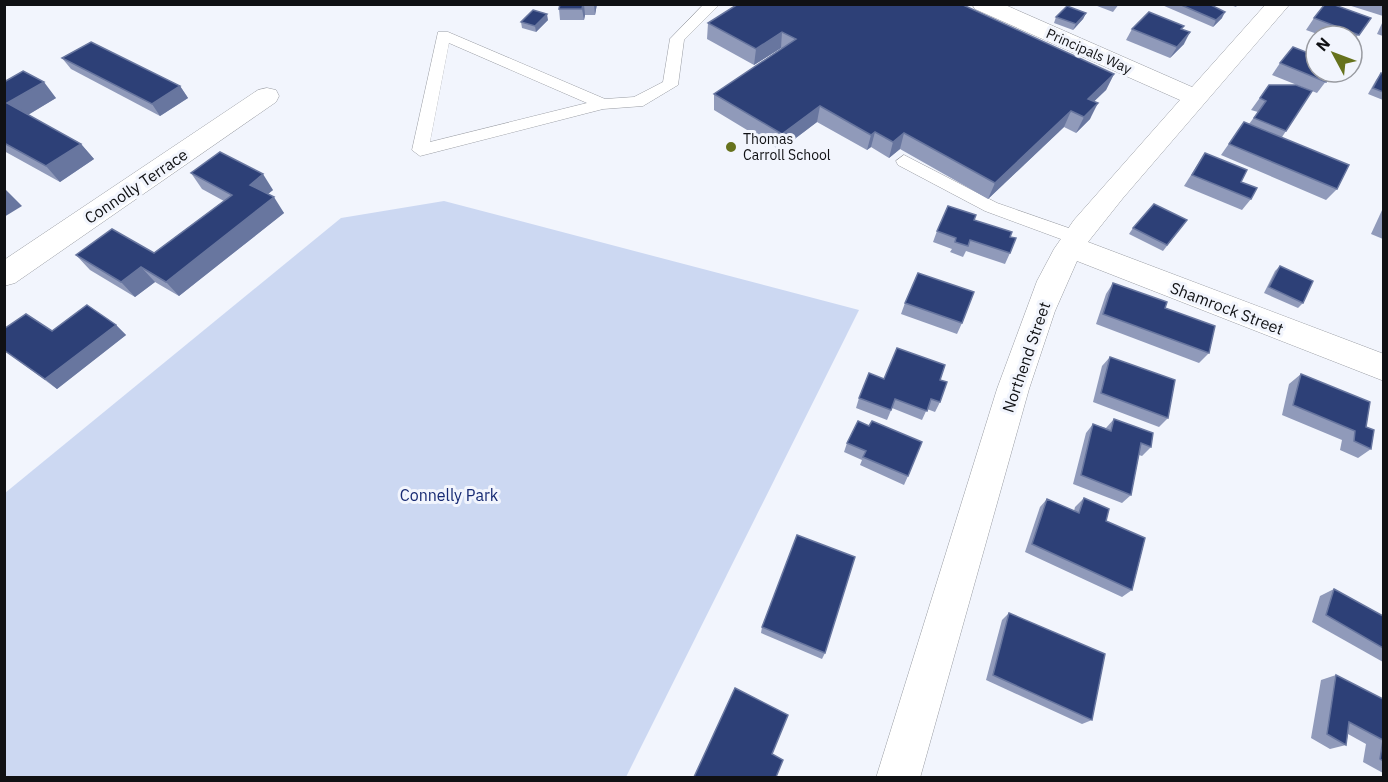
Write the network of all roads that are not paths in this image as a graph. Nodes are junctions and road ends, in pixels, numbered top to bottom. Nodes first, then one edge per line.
1 (714, 4) edge
2 (983, 4) edge
3 (1279, 4) edge
4 (267, 96) dead end
5 (1196, 98) junction
6 (603, 104) junction
7 (904, 161) dead end
8 (1074, 242) junction
9 (4, 275) edge
10 (1383, 368) edge
11 (898, 777) edge

1 - 6 lane
2 - 5 street, Principals Way
3 - 5 street, Northend Street
4 - 9 street, Connolly Terrace
5 - 8 street, Northend Street
6 - 6 lane
7 - 8 lane
8 - 10 street, Shamrock Street
8 - 11 street, Northend Street

